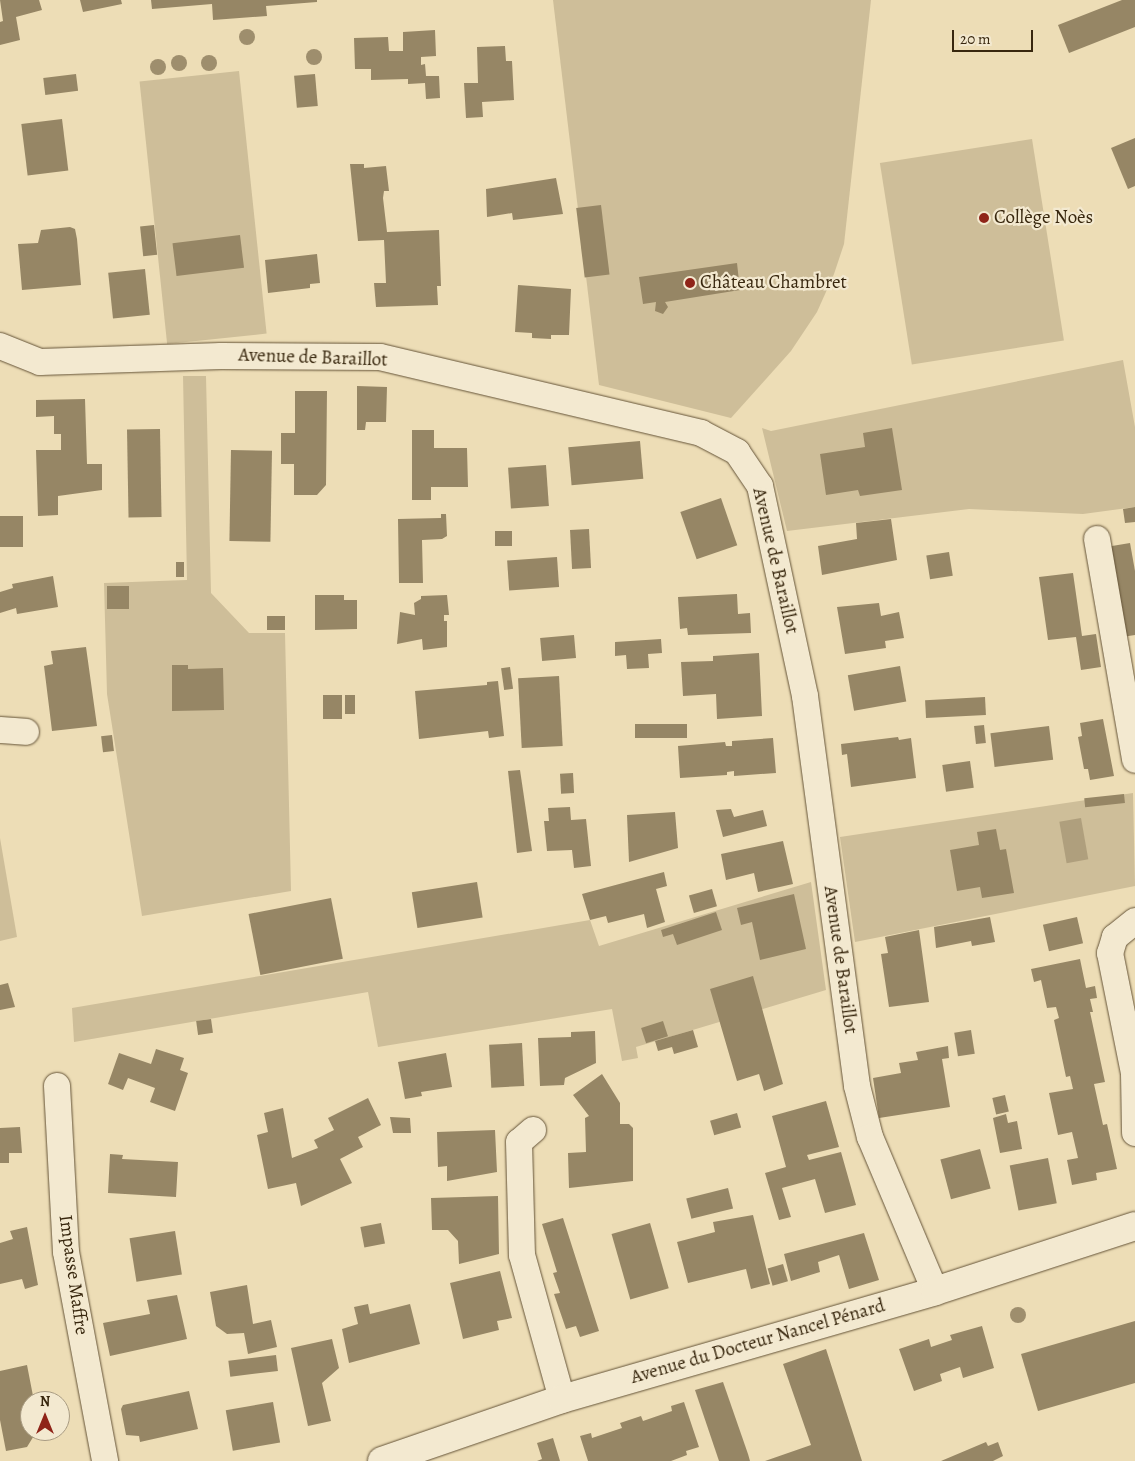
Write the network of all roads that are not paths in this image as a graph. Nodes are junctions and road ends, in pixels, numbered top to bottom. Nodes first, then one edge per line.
1 (0, 346) edge
2 (1097, 539) dead end
3 (0, 730) edge
4 (26, 732) dead end
5 (1135, 760) edge
6 (1135, 921) edge
7 (57, 1086) dead end
8 (533, 1130) dead end
9 (1135, 1133) edge
10 (1135, 1226) edge
11 (935, 1291) junction
12 (562, 1399) junction
13 (105, 1461) edge
14 (382, 1461) edge

1 - 11 street, Avenue de Baraillot
2 - 5 street
3 - 4 street
6 - 9 street
7 - 13 street, Impasse Maffre
8 - 12 street
10 - 11 main road, Avenue du Docteur Nancel Pénard
11 - 12 main road, Avenue du Docteur Nancel Pénard
12 - 14 main road, Avenue du Docteur Nancel Pénard

